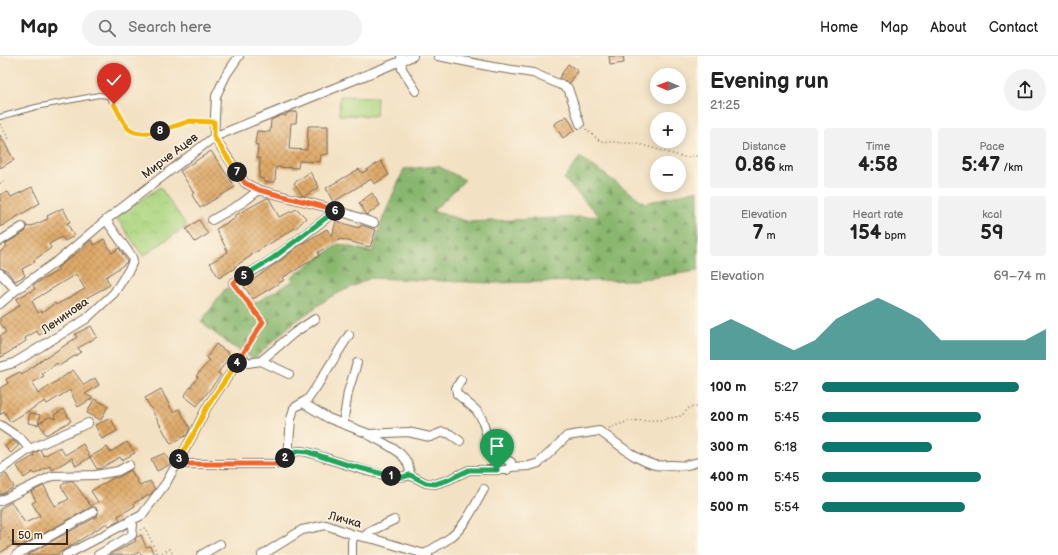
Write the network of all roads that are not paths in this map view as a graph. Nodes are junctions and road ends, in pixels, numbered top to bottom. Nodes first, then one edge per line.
1 (239, 56) edge
2 (413, 56) edge
3 (438, 56) edge
4 (402, 58) edge
5 (416, 91) dead end
6 (0, 117) edge
7 (214, 122) junction
8 (580, 124) road end
9 (214, 137) junction
10 (259, 190) junction
11 (337, 210) junction
12 (106, 220) junction
13 (212, 220) dead end
14 (374, 223) dead end
15 (22, 227) dead end
16 (0, 241) edge
17 (0, 273) edge
18 (233, 283) road end
19 (16, 290) junction
20 (0, 304) edge
21 (315, 319) dead end
22 (349, 335) dead end
23 (261, 361) junction
24 (357, 363) dead end
25 (0, 367) edge
26 (290, 374) dead end
27 (461, 380) dead end
28 (302, 403) junction
29 (88, 423) dead end
30 (343, 424) junction
31 (0, 425) edge
32 (369, 434) junction
33 (460, 442) dead end
34 (30, 450) junction
35 (288, 456) junction
36 (178, 461) junction
37 (698, 462) edge
38 (129, 465) dead end
39 (510, 467) junction
40 (0, 470) edge
41 (410, 475) junction
42 (484, 489) dead end
43 (0, 501) edge
44 (93, 512) dead end
45 (130, 520) junction
46 (394, 520) dead end
47 (354, 535) junction
48 (364, 537) junction
49 (220, 544) dead end
50 (17, 554) edge
51 (66, 555) edge
52 (98, 555) edge
53 (201, 555) edge
54 (262, 555) edge
55 (352, 555) edge
56 (426, 555) edge

1 - 7 street
2 - 4 street, Мирче Ацев
3 - 8 street
4 - 5 street
4 - 9 street, Мирче Ацев
6 - 7 lane
7 - 9 street
9 - 10 street
9 - 12 street, Мирче Ацев
10 - 11 street
10 - 13 street
11 - 14 street
11 - 18 street
12 - 19 street, Мирче Ацев
12 - 25 street, Ленинова
15 - 16 street
17 - 19 street
19 - 20 street, Мирче Ацев
21 - 23 street
22 - 28 street
23 - 26 street
23 - 36 street
24 - 30 street
27 - 39 street
28 - 30 street
28 - 35 street
29 - 34 street
30 - 32 street
31 - 34 street
32 - 33 street
32 - 41 street
34 - 40 street
35 - 36 street
35 - 41 street
36 - 45 street
37 - 39 street
38 - 43 street
39 - 41 street
42 - 56 street
44 - 50 street
45 - 51 street
45 - 52 street
46 - 48 street
47 - 48 street, Личка
47 - 54 street, Личка
47 - 55 street
48 - 56 street, Личка
49 - 53 street

